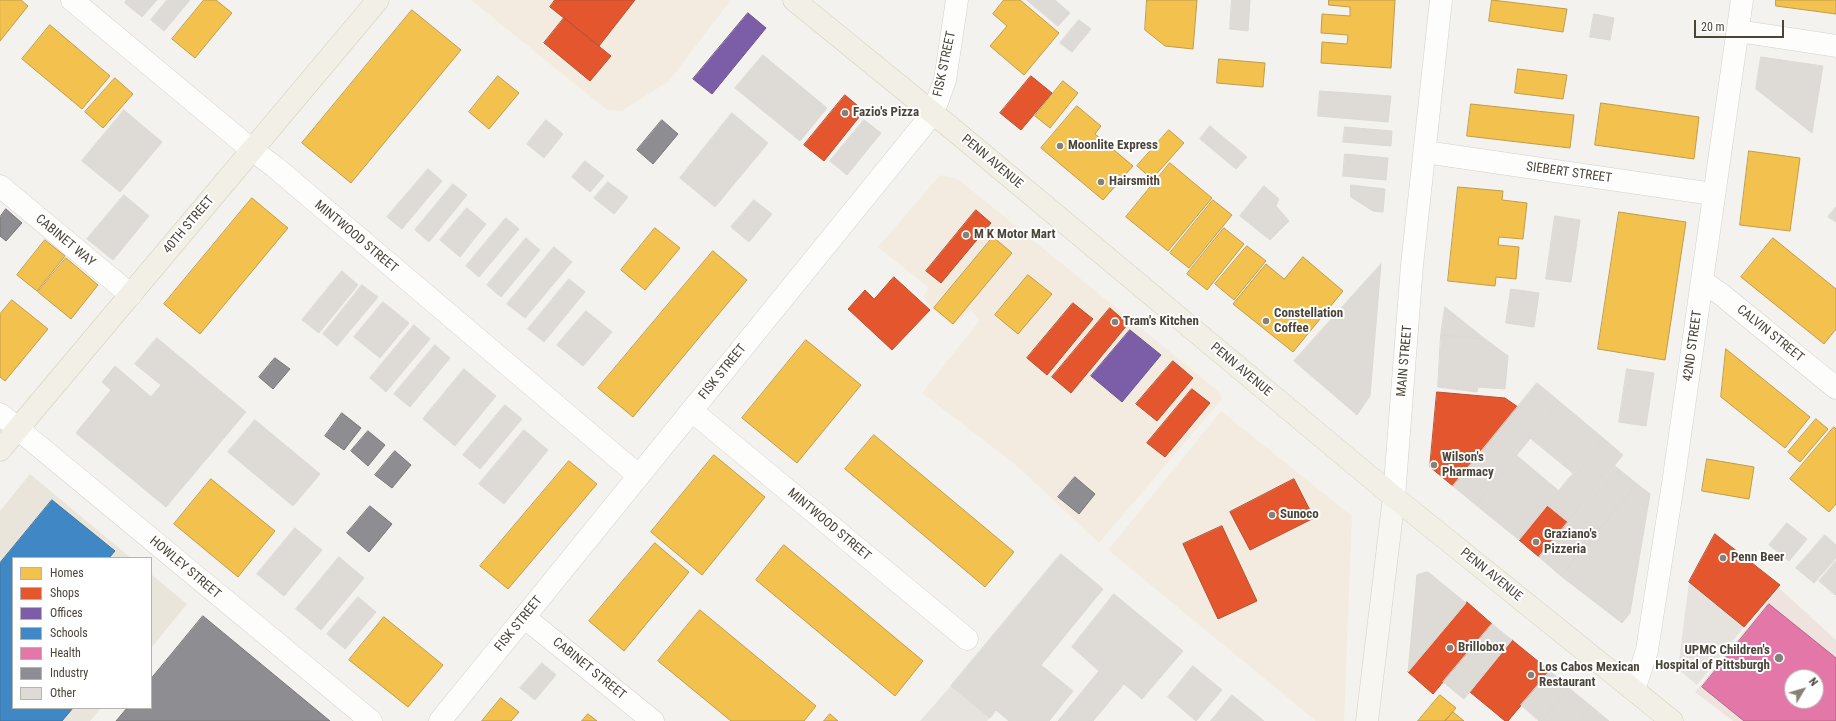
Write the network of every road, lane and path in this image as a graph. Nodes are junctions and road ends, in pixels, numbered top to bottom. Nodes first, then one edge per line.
1 (72, 0) edge
2 (378, 0) edge
3 (794, 0) edge
4 (957, 0) edge
5 (1441, 0) edge
6 (1742, 0) edge
7 (1738, 32) junction
8 (1836, 46) edge
9 (933, 113) junction
10 (252, 150) junction
11 (1425, 152) junction
12 (0, 186) edge
13 (1713, 194) junction
14 (1702, 281) junction
15 (130, 295) junction
16 (1836, 388) edge
17 (692, 411) junction
18 (0, 414) edge
19 (18, 429) junction
20 (0, 450) edge
21 (639, 476) junction
22 (1394, 497) junction
23 (524, 617) junction
24 (967, 639) dead end
25 (1634, 690) junction
26 (371, 721) edge
27 (440, 721) edge
28 (653, 721) edge
29 (1367, 721) edge
30 (1672, 721) edge

1 - 10 street, MINTWOOD STREET
2 - 10 main road, 40TH STREET
3 - 9 main road, PENN AVENUE
4 - 9 street, FISK STREET
5 - 11 street, MAIN STREET
6 - 7 street, 42ND STREET
7 - 8 street
7 - 13 street, 42ND STREET
9 - 17 street, FISK STREET
9 - 22 main road, PENN AVENUE
10 - 15 main road, 40TH STREET
10 - 21 street, MINTWOOD STREET
11 - 13 street, SIEBERT STREET
11 - 22 street, MAIN STREET
12 - 15 street, CABINET WAY
13 - 14 street, 42ND STREET
14 - 16 street, CALVIN STREET
14 - 25 street, 42ND STREET
15 - 19 main road, 40TH STREET
17 - 21 street, FISK STREET
17 - 24 street, MINTWOOD STREET
18 - 19 street, HOWLEY STREET
19 - 20 main road, 40TH STREET
19 - 26 street, HOWLEY STREET
21 - 23 street, FISK STREET
22 - 25 main road, PENN AVENUE
22 - 29 main road, MAIN STREET
23 - 27 street, FISK STREET
23 - 28 street, CABINET STREET
25 - 30 main road, PENN AVENUE

